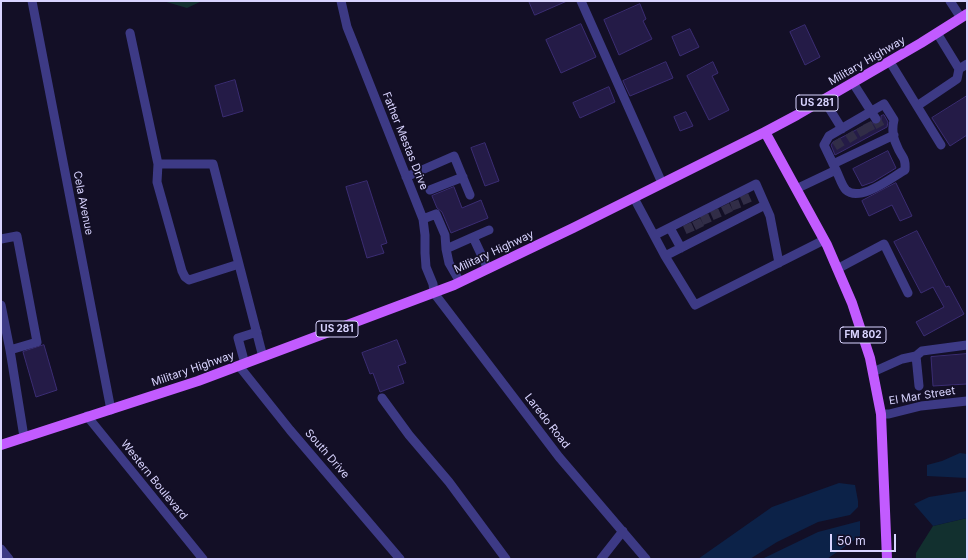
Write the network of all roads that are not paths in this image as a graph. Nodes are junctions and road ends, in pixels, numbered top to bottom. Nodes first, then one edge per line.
1 (32, 1) edge
2 (341, 1) edge
3 (581, 1) edge
4 (950, 1) edge
5 (964, 16) edge
6 (130, 33) dead end
7 (937, 33) junction
8 (890, 62) junction
9 (967, 64) edge
10 (959, 69) junction
11 (853, 83) junction
12 (824, 100) junction
13 (917, 106) junction
14 (866, 119) junction
15 (846, 129) junction
16 (882, 130) tunnel mouth
17 (765, 132) junction
18 (890, 137) junction
19 (941, 146) dead end
20 (158, 164) junction
21 (835, 167) junction
22 (406, 177) junction
23 (463, 177) junction
24 (662, 184) junction
25 (796, 189) junction
26 (430, 190) dead end
27 (470, 195) dead end
28 (634, 198) junction
29 (747, 200) junction
30 (765, 205) junction
31 (732, 208) junction
32 (716, 215) junction
33 (423, 219) junction
34 (698, 225) junction
35 (670, 228) junction
36 (489, 230) dead end
37 (689, 230) junction
38 (655, 235) junction
39 (473, 237) junction
40 (1, 239) edge
41 (824, 240) junction
42 (681, 248) junction
43 (446, 249) junction
44 (666, 256) junction
45 (779, 263) junction
46 (238, 264) junction
47 (837, 268) junction
48 (488, 269) junction
49 (460, 282) junction
50 (434, 292) junction
51 (908, 293) dead end
52 (1, 305) edge
53 (256, 332) junction
54 (967, 345) edge
55 (10, 350) junction
56 (916, 356) junction
57 (263, 357) junction
58 (242, 365) junction
59 (873, 372) junction
60 (919, 386) dead end
61 (382, 398) dead end
62 (967, 401) edge
63 (111, 410) junction
64 (881, 414) junction
65 (87, 416) junction
66 (24, 437) junction
67 (1, 445) edge
68 (623, 531) junction
69 (1, 548) edge
70 (392, 548) junction
71 (9, 559) edge
72 (203, 559) edge
73 (391, 559) edge
74 (400, 559) edge
75 (506, 559) edge
76 (601, 559) edge
77 (646, 559) edge
78 (887, 559) edge

1 - 63 street, Cela Avenue
2 - 22 street, Father Mestas Drive
3 - 24 street
4 - 5 street
5 - 7 main road, Military Highway / US 281
6 - 20 street
7 - 8 main road, Military Highway / US 281
7 - 10 street
8 - 11 main road, Military Highway / US 281
8 - 13 street
9 - 10 street
10 - 13 street
11 - 12 main road, Military Highway / US 281
11 - 14 street
12 - 15 street
12 - 17 main road, Military Highway / US 281
13 - 19 street
14 - 15 street
14 - 18 street
15 - 21 street
16 - 18 street
17 - 24 main road, Military Highway / US 281
17 - 25 main road, FM 802
18 - 21 street
18 - 21 street
20 - 46 street
20 - 46 street
21 - 25 street
22 - 23 street
22 - 33 street, Father Mestas Drive
23 - 26 street
23 - 27 street
24 - 28 main road, Military Highway / US 281
25 - 41 main road, FM 802
28 - 38 street
28 - 48 main road, Military Highway / US 281
29 - 30 street
29 - 30 street
29 - 31 street
29 - 31 street
30 - 45 street
31 - 32 street
31 - 32 street
32 - 34 street
32 - 34 street
33 - 43 street
33 - 50 street, Father Mestas Drive
34 - 37 street
34 - 37 street
35 - 37 street
35 - 38 street
35 - 42 street
36 - 39 street
37 - 42 street
38 - 44 street
39 - 43 street
39 - 48 street
40 - 55 street
41 - 45 street
41 - 47 main road, FM 802
42 - 44 street
43 - 49 street
44 - 45 street
46 - 53 street
47 - 51 street
47 - 59 main road, FM 802
48 - 49 main road, Military Highway / US 281
49 - 50 main road, Military Highway / US 281
50 - 57 main road, Military Highway / US 281
50 - 68 street, Laredo Road
52 - 55 street
53 - 57 street
53 - 58 street
54 - 56 street
55 - 66 street
56 - 59 street
56 - 60 street
57 - 58 main road, Military Highway / US 281
58 - 63 main road, Military Highway / US 281
58 - 70 street, South Drive
59 - 64 main road, FM 802
61 - 75 street
62 - 64 street, El Mar Street
63 - 65 main road, Military Highway / US 281
64 - 78 main road, FM 802
65 - 66 main road, Military Highway / US 281
65 - 72 street, Western Boulevard
66 - 67 main road, Military Highway / US 281
68 - 76 street
68 - 77 street, Laredo Road
69 - 71 street
70 - 73 street
70 - 74 street, South Drive

